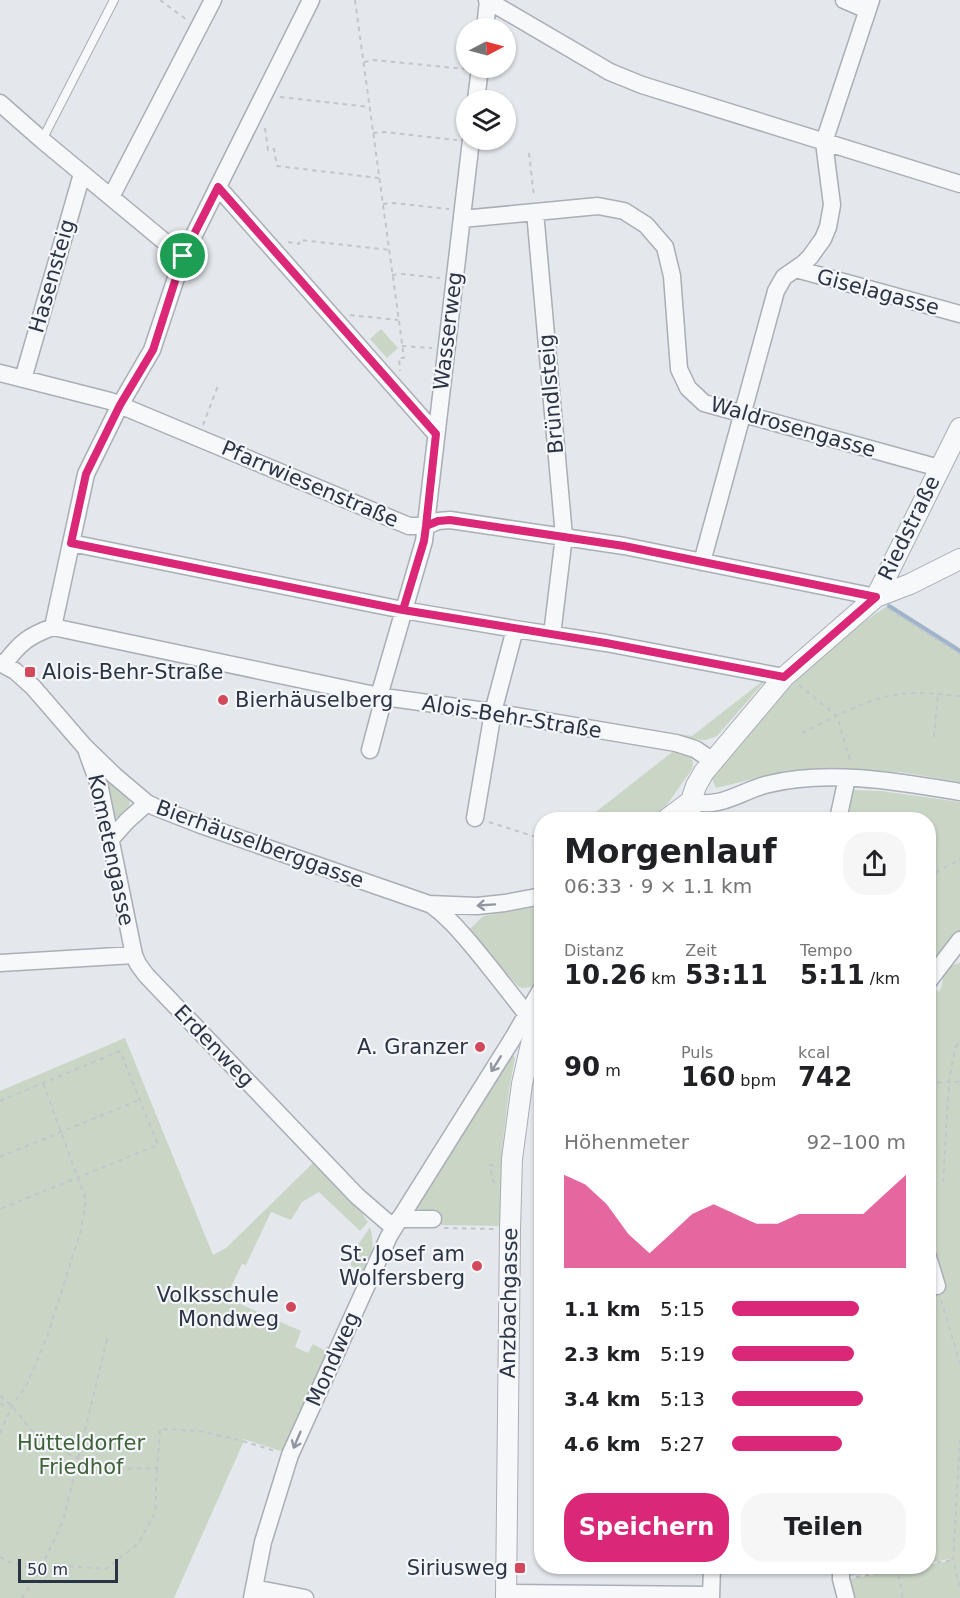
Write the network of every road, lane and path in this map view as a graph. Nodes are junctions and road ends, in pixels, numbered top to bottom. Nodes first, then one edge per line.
1 (114, 0) edge
2 (160, 0) edge
3 (213, 0) edge
4 (311, 0) edge
5 (355, 0) edge
6 (488, 0) edge
7 (844, 0) edge
8 (869, 5) edge
9 (486, 18) edge
10 (198, 28) junction
11 (364, 62) junction
12 (456, 69) edge
13 (274, 96) dead end
14 (0, 103) edge
15 (370, 107) junction
16 (265, 123) dead end
17 (373, 133) junction
18 (42, 140) junction
19 (454, 141) dead end
20 (824, 142) junction
21 (470, 150) edge
22 (529, 153) dead end
23 (82, 174) junction
24 (379, 178) junction
25 (960, 184) edge
26 (218, 187) junction
27 (111, 197) junction
28 (383, 204) junction
29 (447, 209) dead end
30 (535, 212) junction
31 (462, 219) junction
32 (299, 244) dead end
33 (389, 250) junction
34 (183, 256) junction
35 (796, 269) junction
36 (392, 275) junction
37 (434, 278) dead end
38 (347, 309) dead end
39 (960, 314) edge
40 (357, 316) junction
41 (398, 320) junction
42 (357, 321) dead end
43 (402, 346) junction
44 (426, 348) dead end
45 (399, 361) dead end
46 (0, 373) edge
47 (22, 379) junction
48 (219, 382) dead end
49 (120, 405) junction
50 (742, 414) junction
51 (960, 428) edge
52 (436, 434) junction
53 (198, 437) junction
54 (939, 468) junction
55 (426, 526) junction
56 (564, 536) junction
57 (71, 543) junction
58 (960, 559) edge
59 (702, 562) junction
60 (876, 597) junction
61 (403, 610) junction
62 (53, 627) junction
63 (515, 629) junction
64 (552, 634) junction
65 (960, 654) edge
66 (2, 664) edge
67 (784, 677) junction
68 (938, 694) junction
69 (960, 696) edge
70 (382, 697) junction
71 (493, 712) junction
72 (837, 716) junction
73 (802, 733) dead end
74 (934, 737) dead end
75 (84, 746) junction
76 (370, 750) dead end
77 (713, 761) junction
78 (849, 778) junction
79 (960, 792) edge
80 (147, 803) junction
81 (690, 810) edge
82 (840, 812) edge
83 (475, 818) joint
84 (534, 836) edge
85 (111, 839) junction
86 (960, 859) edge
87 (936, 872) edge
88 (534, 898) edge
89 (429, 904) junction
90 (960, 940) edge
91 (134, 955) junction
92 (0, 963) edge
93 (936, 972) edge
94 (534, 1018) edge
95 (960, 1041) edge
96 (960, 1080) edge
97 (948, 1082) junction
98 (43, 1083) junction
99 (936, 1083) edge
100 (140, 1100) junction
101 (0, 1101) edge
102 (62, 1131) junction
103 (0, 1157) edge
104 (78, 1178) junction
105 (943, 1182) dead end
106 (0, 1209) edge
107 (397, 1223) junction
108 (437, 1224) joint
109 (510, 1230) junction
110 (936, 1283) edge
111 (937, 1286) joint
112 (108, 1335) dead end
113 (960, 1363) edge
114 (0, 1396) edge
115 (0, 1404) edge
116 (12, 1406) junction
117 (0, 1432) edge
118 (960, 1439) edge
119 (290, 1455) junction
120 (79, 1459) junction
121 (157, 1468) junction
122 (0, 1557) edge
123 (953, 1560) junction
124 (936, 1563) edge
125 (40, 1570) junction
126 (712, 1574) edge
127 (841, 1574) edge
128 (898, 1574) edge
129 (960, 1588) edge
130 (253, 1593) edge
131 (507, 1595) edge
132 (711, 1596) edge
133 (22, 1598) edge
134 (304, 1598) edge
135 (846, 1598) edge
136 (903, 1598) edge

1 - 18 lane
2 - 10 path
3 - 10 street
4 - 26 street
5 - 11 path
6 - 9 street
6 - 20 street
7 - 8 street
8 - 20 street
10 - 27 street
11 - 12 path
11 - 15 path
13 - 15 path
14 - 18 street
15 - 17 path
16 - 24 path
17 - 19 path
17 - 24 path
18 - 23 street
20 - 25 street
20 - 35 street
21 - 31 street, Wasserweg
22 - 30 path
23 - 27 street
23 - 47 street, Hasensteig
24 - 28 path
26 - 34 street
26 - 52 street
27 - 34 street
28 - 29 path
28 - 33 path
30 - 31 street, Waldrosengasse
30 - 50 street, Waldrosengasse
30 - 56 street, Bründlsteig
31 - 52 street, Wasserweg
32 - 33 path
33 - 36 path
34 - 49 street
35 - 39 street, Giselagasse
35 - 50 street
36 - 37 path
36 - 41 path
38 - 40 path
40 - 41 path
40 - 42 path
41 - 43 path
43 - 44 path
43 - 45 path
46 - 47 street, Pfarrwiesenstraße
47 - 49 street, Pfarrwiesenstraße
48 - 53 path
49 - 53 street, Pfarrwiesenstraße
49 - 57 street
50 - 54 street, Waldrosengasse
50 - 59 street
51 - 54 street, Riedstraße
52 - 55 street, Wasserweg
53 - 55 street, Pfarrwiesenstraße
54 - 60 street, Riedstraße
55 - 56 street, Pfarrwiesenstraße
55 - 61 street, Wasserweg
56 - 59 street, Pfarrwiesenstraße
56 - 64 street, Bründlsteig
57 - 61 street
57 - 62 street
58 - 60 street
59 - 60 street, Pfarrwiesenstraße
60 - 65 path
60 - 67 street
61 - 63 street
61 - 70 street, Wasserweg
62 - 66 street
62 - 70 street, Alois-Behr-Straße
63 - 64 street
63 - 71 street
64 - 67 street
66 - 75 street, Bierhäuselberggasse
67 - 72 path
67 - 77 street
68 - 69 path
68 - 72 path
68 - 74 path
70 - 71 street, Alois-Behr-Straße
70 - 76 street, Wasserweg
71 - 77 street, Alois-Behr-Straße
71 - 83 street
72 - 73 path
72 - 78 path
75 - 80 street, Bierhäuselberggasse
75 - 85 street, Kometengasse
77 - 81 street
78 - 79 street
78 - 81 street
78 - 82 street
80 - 85 street
80 - 89 street, Bierhäuselberggasse
83 - 84 path
85 - 91 street, Kometengasse
86 - 87 path
88 -> 89 street, Bierhäuselberggasse
89 - 94 street, Bierhäuselberggasse
90 - 93 street
91 - 92 street
91 - 107 street, Erdenweg
94 -> 107 street, Mondweg
94 - 109 street, Anzbachgasse
95 - 97 path
96 - 97 path
97 - 99 path
97 - 105 path
98 - 100 path
98 - 101 path
98 - 102 path
100 - 102 path
100 - 104 path
102 - 103 path
102 - 104 path
104 - 106 path
104 - 116 path
107 - 108 street
107 -> 119 street, Mondweg
108 - 109 path
109 - 131 street, Anzbachgasse
110 - 111 street
111 - 113 path
112 - 120 path
114 - 116 path
115 - 116 path
116 - 117 path
116 - 120 path
118 - 123 path
119 - 121 path
119 - 130 street, Mondweg
120 - 121 path
120 - 125 path
121 - 125 path
122 - 125 path
123 - 124 path
123 - 129 path
125 - 133 path
126 - 132 street
127 - 135 street
128 - 136 path
130 - 134 street
131 - 132 street

